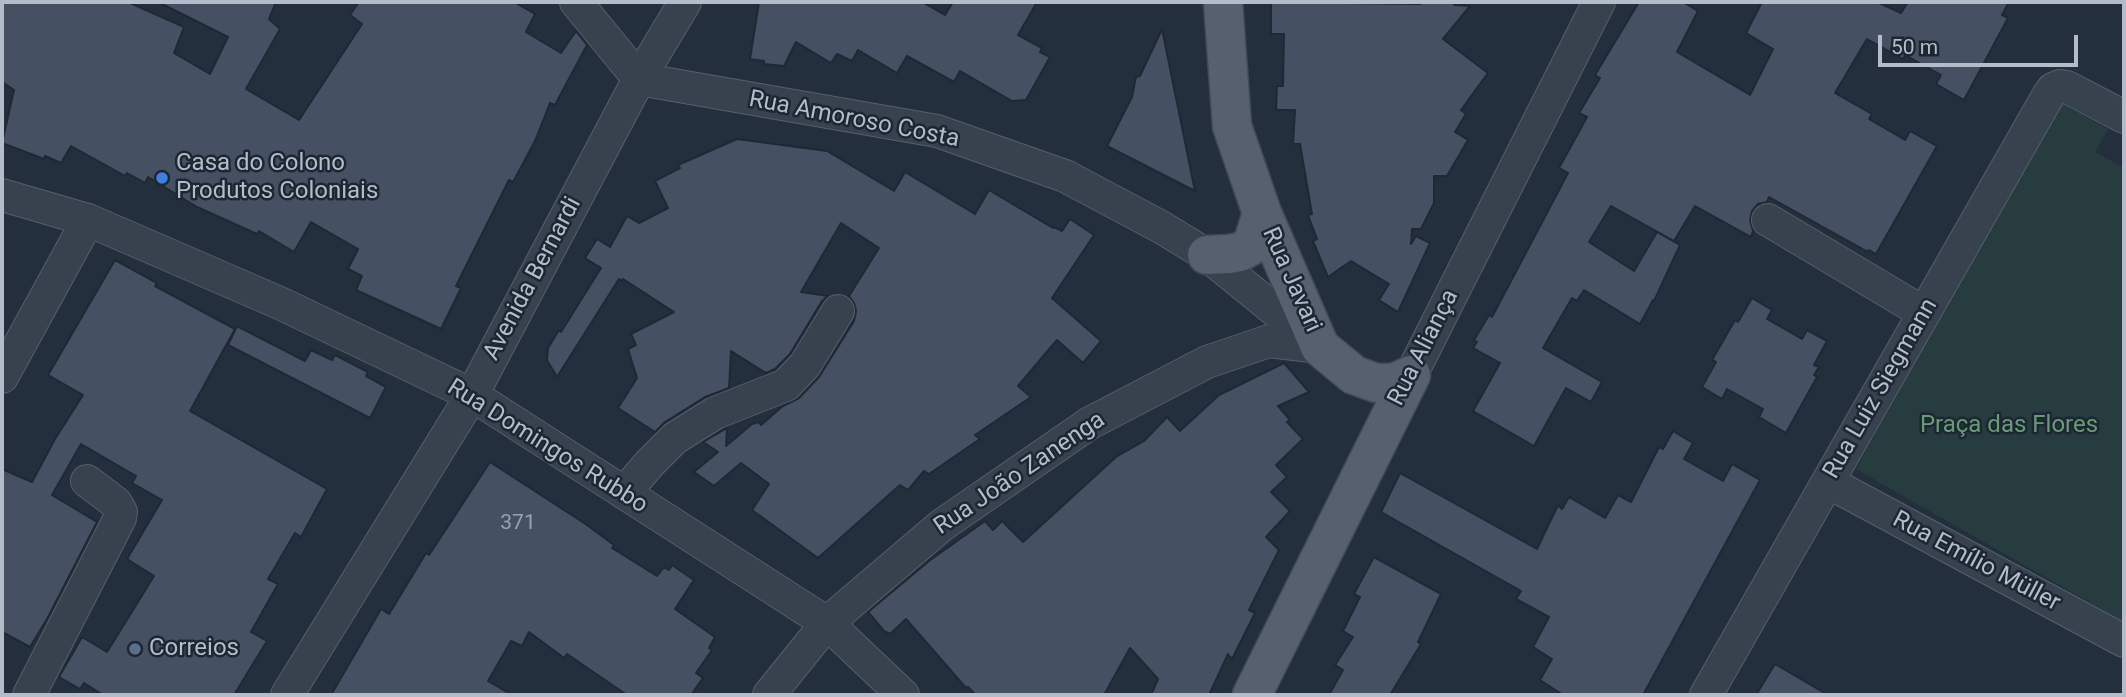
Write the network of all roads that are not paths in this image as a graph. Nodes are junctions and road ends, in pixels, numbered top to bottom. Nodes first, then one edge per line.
1 (576, 2) edge
2 (685, 2) edge
3 (1223, 2) edge
4 (1599, 2) edge
5 (639, 79) junction
6 (2124, 117) edge
7 (2, 195) edge
8 (1262, 213) junction
9 (88, 219) junction
10 (1768, 220) dead end
11 (1207, 255) junction
12 (838, 311) dead end
13 (1924, 313) junction
14 (1320, 347) junction
15 (1411, 374) junction
16 (1354, 375) junction
17 (2, 377) edge
18 (472, 395) junction
19 (1377, 444) junction
20 (87, 481) dead end
21 (1828, 482) junction
22 (624, 493) junction
23 (827, 623) junction
24 (2124, 641) edge
25 (29, 695) edge
26 (287, 695) edge
27 (769, 695) edge
28 (902, 695) edge
29 (1252, 695) edge
30 (1706, 695) edge

1 - 5 street
2 - 5 street, Avenida Bernardi
3 - 8 main road, Rua Javari
4 - 15 street, Rua Aliança
5 - 11 street, Rua Amoroso Costa
5 - 18 street, Avenida Bernardi
6 - 13 street, Rua Luiz Siegmann
7 - 9 street, Rua Domingos Rubbo
8 - 11 main road, Rua Javari
8 - 14 main road, Rua Javari
9 - 17 street
9 - 18 street, Rua Domingos Rubbo
10 - 13 street
11 - 14 street, Rua Amoroso Costa
12 - 22 street
13 - 21 street, Rua Luiz Siegmann
14 - 16 main road, Rua Amoroso Costa
14 - 23 street, Rua João Zanenga
15 - 16 main road, Rua Amoroso Costa
15 - 19 main road, Rua Aliança
16 - 19 main road, Rua Amoroso Costa
18 - 22 street, Rua Domingos Rubbo
18 - 26 street, Avenida Bernardi
19 - 29 main road, Rua Aliança
20 - 25 street
21 - 24 street, Rua Emílio Müller
21 - 30 street, Rua Luiz Siegmann
22 - 23 street, Rua Domingos Rubbo
23 - 27 street, Rua João Zanenga
23 - 28 street, Rua Domingos Rubbo

